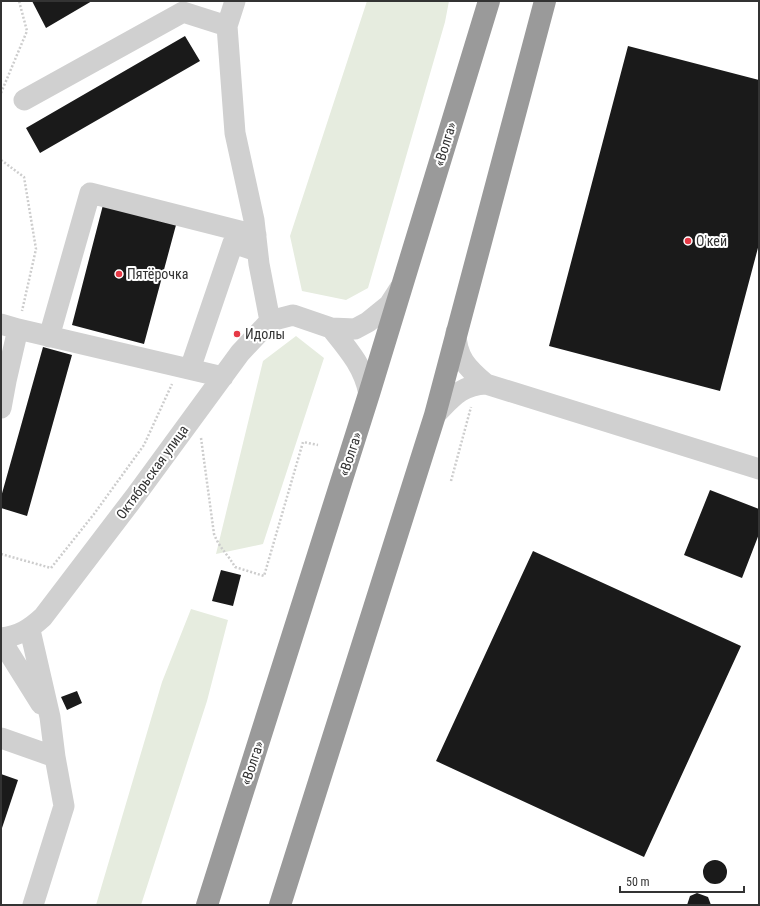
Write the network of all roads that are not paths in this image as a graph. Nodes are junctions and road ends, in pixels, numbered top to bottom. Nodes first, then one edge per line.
1 (236, 1) edge
2 (488, 1) edge
3 (545, 1) edge
4 (227, 26) junction
5 (24, 100) dead end
6 (257, 243) junction
7 (401, 286) junction
8 (270, 321) junction
9 (10, 327) edge
10 (332, 328) junction
11 (456, 329) junction
12 (49, 337) junction
13 (185, 368) junction
14 (223, 377) junction
15 (3, 381) edge
16 (486, 384) junction
17 (369, 394) junction
18 (1, 408) edge
19 (435, 415) junction
20 (759, 469) edge
21 (30, 630) junction
22 (1, 639) edge
23 (50, 717) junction
24 (1, 738) edge
25 (55, 757) junction
26 (33, 905) edge
27 (207, 905) edge
28 (280, 905) edge

1 - 4 street
2 - 7 highway, «Волга»
3 - 11 highway
4 - 5 street
4 - 6 street
6 - 8 street
6 - 12 street
6 - 13 street
7 - 10 street
7 - 17 highway, «Волга»
8 - 10 street
8 - 14 street, Октябрьская улица
9 - 12 street
9 - 15 street
10 - 17 street
11 - 16 street
11 - 19 highway
12 - 13 street
13 - 14 street
14 - 21 street, Октябрьская улица
15 - 18 street
16 - 19 street
16 - 20 street
17 - 27 highway, «Волга»
19 - 28 highway
21 - 22 street, Октябрьская улица
21 - 23 street
22 - 23 street
23 - 25 street
24 - 25 street
25 - 26 street

